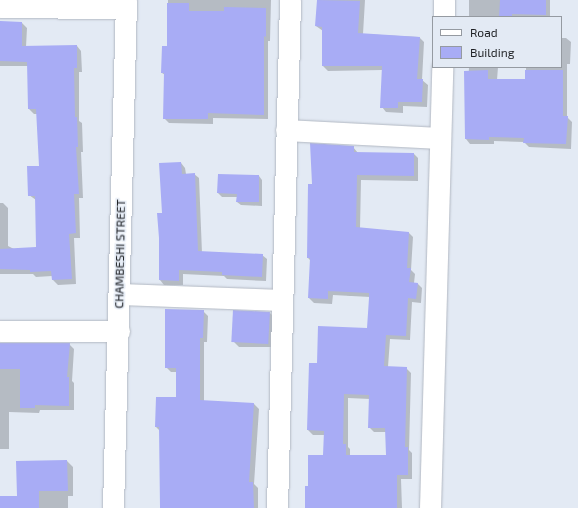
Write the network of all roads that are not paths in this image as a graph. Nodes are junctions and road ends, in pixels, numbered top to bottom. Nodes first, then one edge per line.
1 (290, 0) edge
2 (444, 0) edge
3 (126, 4) edge
4 (0, 7) edge
5 (444, 16) edge
6 (442, 68) edge
7 (286, 130) junction
8 (439, 138) junction
9 (120, 294) junction
10 (282, 300) junction
11 (0, 331) edge
12 (119, 331) junction
13 (113, 508) edge
14 (277, 508) edge
15 (430, 508) edge

1 - 7 street
2 - 5 street
3 - 4 street
3 - 9 street, CHAMBESHI STREET
6 - 8 street
7 - 8 street
7 - 10 street
8 - 15 street
9 - 10 street
9 - 12 street, CHAMBESHI STREET
10 - 14 street
11 - 12 street
12 - 13 street, CHAMBESHI STREET

